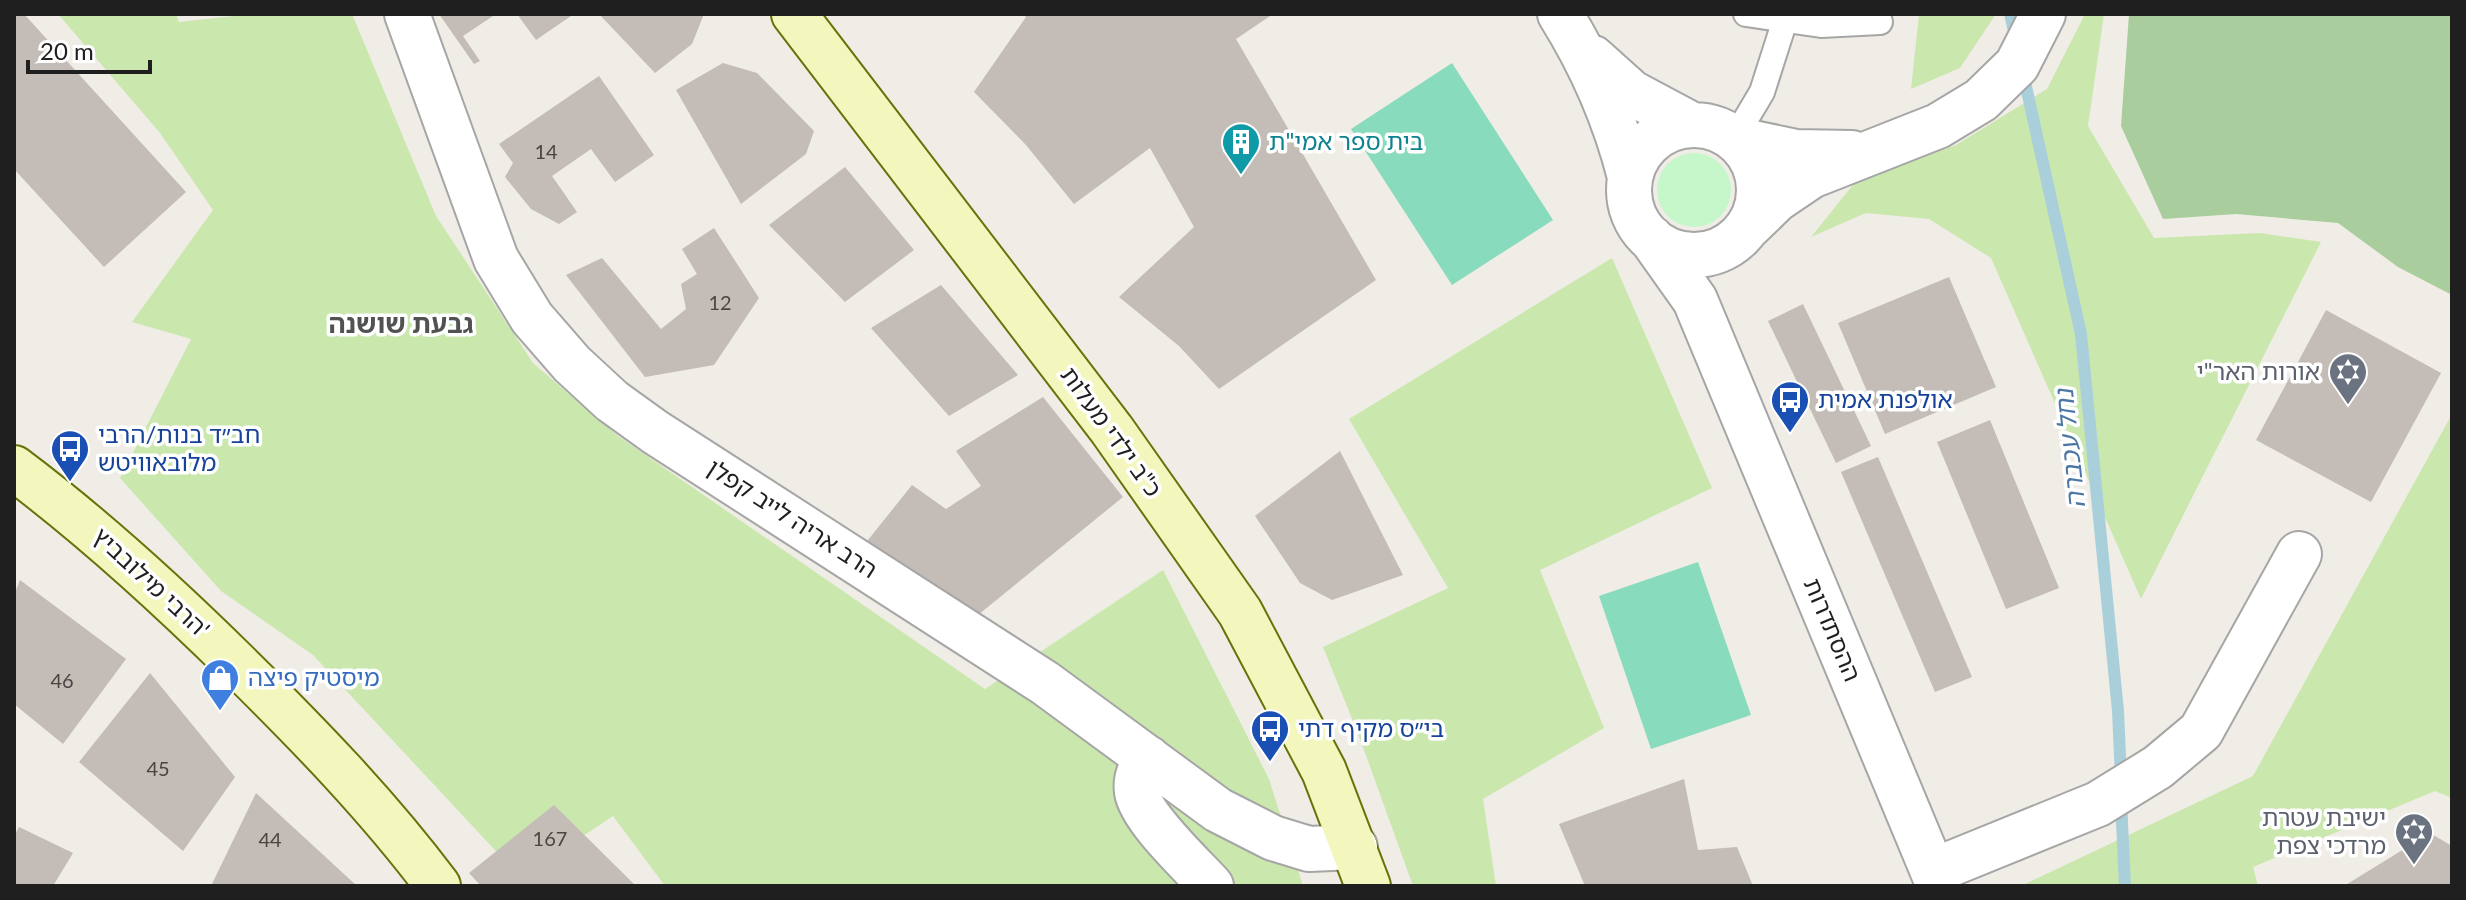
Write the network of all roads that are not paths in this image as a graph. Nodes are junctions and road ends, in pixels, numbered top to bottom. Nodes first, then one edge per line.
1 (407, 14) edge
2 (794, 14) edge
3 (1746, 14) edge
4 (2043, 14) edge
5 (1785, 20) junction
6 (1880, 22) dead end
7 (1568, 26) edge
8 (1692, 125) junction
9 (1734, 139) junction
10 (1870, 151) junction
11 (1630, 177) junction
12 (1744, 231) junction
13 (1651, 238) junction
14 (1725, 374) junction
15 (14, 468) edge
16 (2299, 554) dead end
17 (1148, 758) junction
18 (1361, 866) edge
19 (1936, 878) edge
20 (438, 886) edge
21 (1211, 886) edge

1 - 17 street, הרב אריה לייב קפלן
2 - 18 street, כ"ב ילדי מעלות
3 - 5 lane
4 - 10 street
5 - 6 lane
5 - 9 lane
7 - 8 street
7 - 11 street
8 - 9 street
8 - 11 street
9 - 10 street
9 - 12 street
10 - 12 street
11 - 13 street
12 - 13 street
12 - 14 street, ההסתדרות
13 - 14 street, ההסתדרות
14 - 19 street, ההסתדרות
15 - 20 street, הרבי מילובביץ'
16 - 19 street
17 - 18 street, הרב אריה לייב קפלן
17 - 21 street

